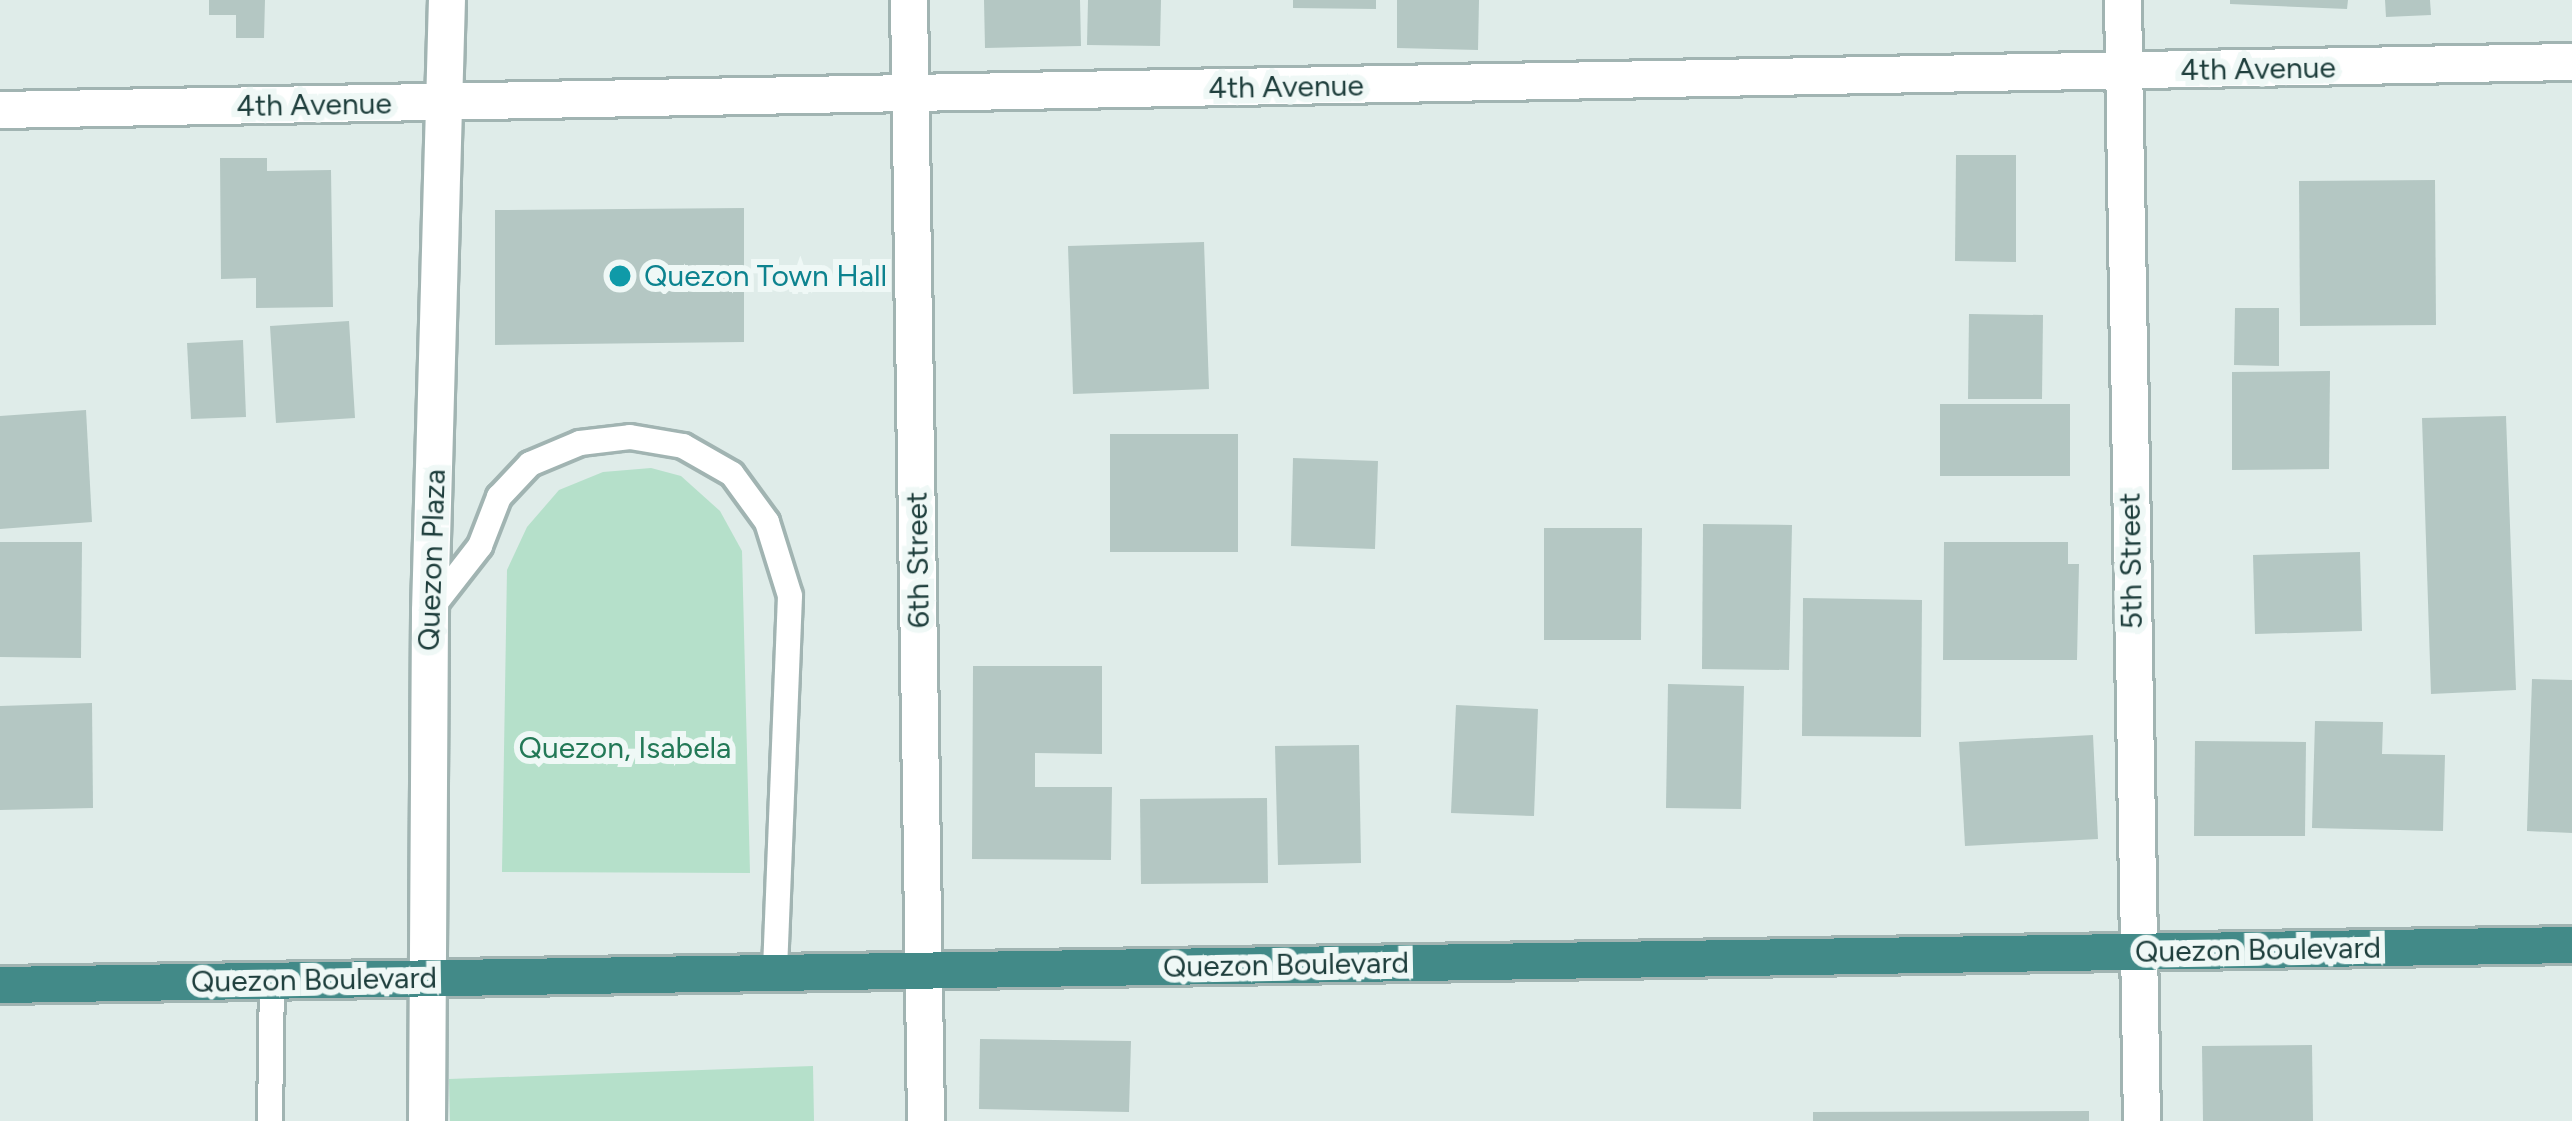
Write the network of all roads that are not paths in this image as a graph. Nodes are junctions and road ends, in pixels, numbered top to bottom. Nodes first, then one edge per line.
1 (447, 0) edge
2 (909, 0) edge
3 (2123, 0) edge
4 (2572, 62) edge
5 (2124, 71) junction
6 (910, 94) junction
7 (448, 102) junction
8 (0, 110) edge
9 (430, 611) junction
10 (2572, 945) edge
11 (2137, 952) junction
12 (924, 971) junction
13 (775, 973) junction
14 (426, 978) junction
15 (272, 981) junction
16 (0, 985) edge
17 (270, 1121) edge
18 (427, 1121) edge
19 (926, 1121) edge
20 (2142, 1121) edge

1 - 7 street, Quezon Plaza
2 - 6 street, 6th Street
3 - 5 street, 5th Street
4 - 5 street, 4th Avenue
5 - 6 street, 4th Avenue
5 - 11 street, 5th Street
6 - 7 street, 4th Avenue
6 - 12 street, 6th Street
7 - 8 street, 4th Avenue
7 - 9 street, Quezon Plaza
9 - 13 lane
9 - 14 street, Quezon Plaza
10 - 11 highway, Quezon Boulevard
11 - 12 highway, Quezon Boulevard
11 - 20 street, 5th Street
12 - 13 highway, Quezon Boulevard
12 - 19 street, 6th Street
13 - 14 highway, Quezon Boulevard
14 - 15 highway, Quezon Boulevard
14 - 18 street, Quezon Plaza
15 - 16 highway, Quezon Boulevard
15 - 17 lane

